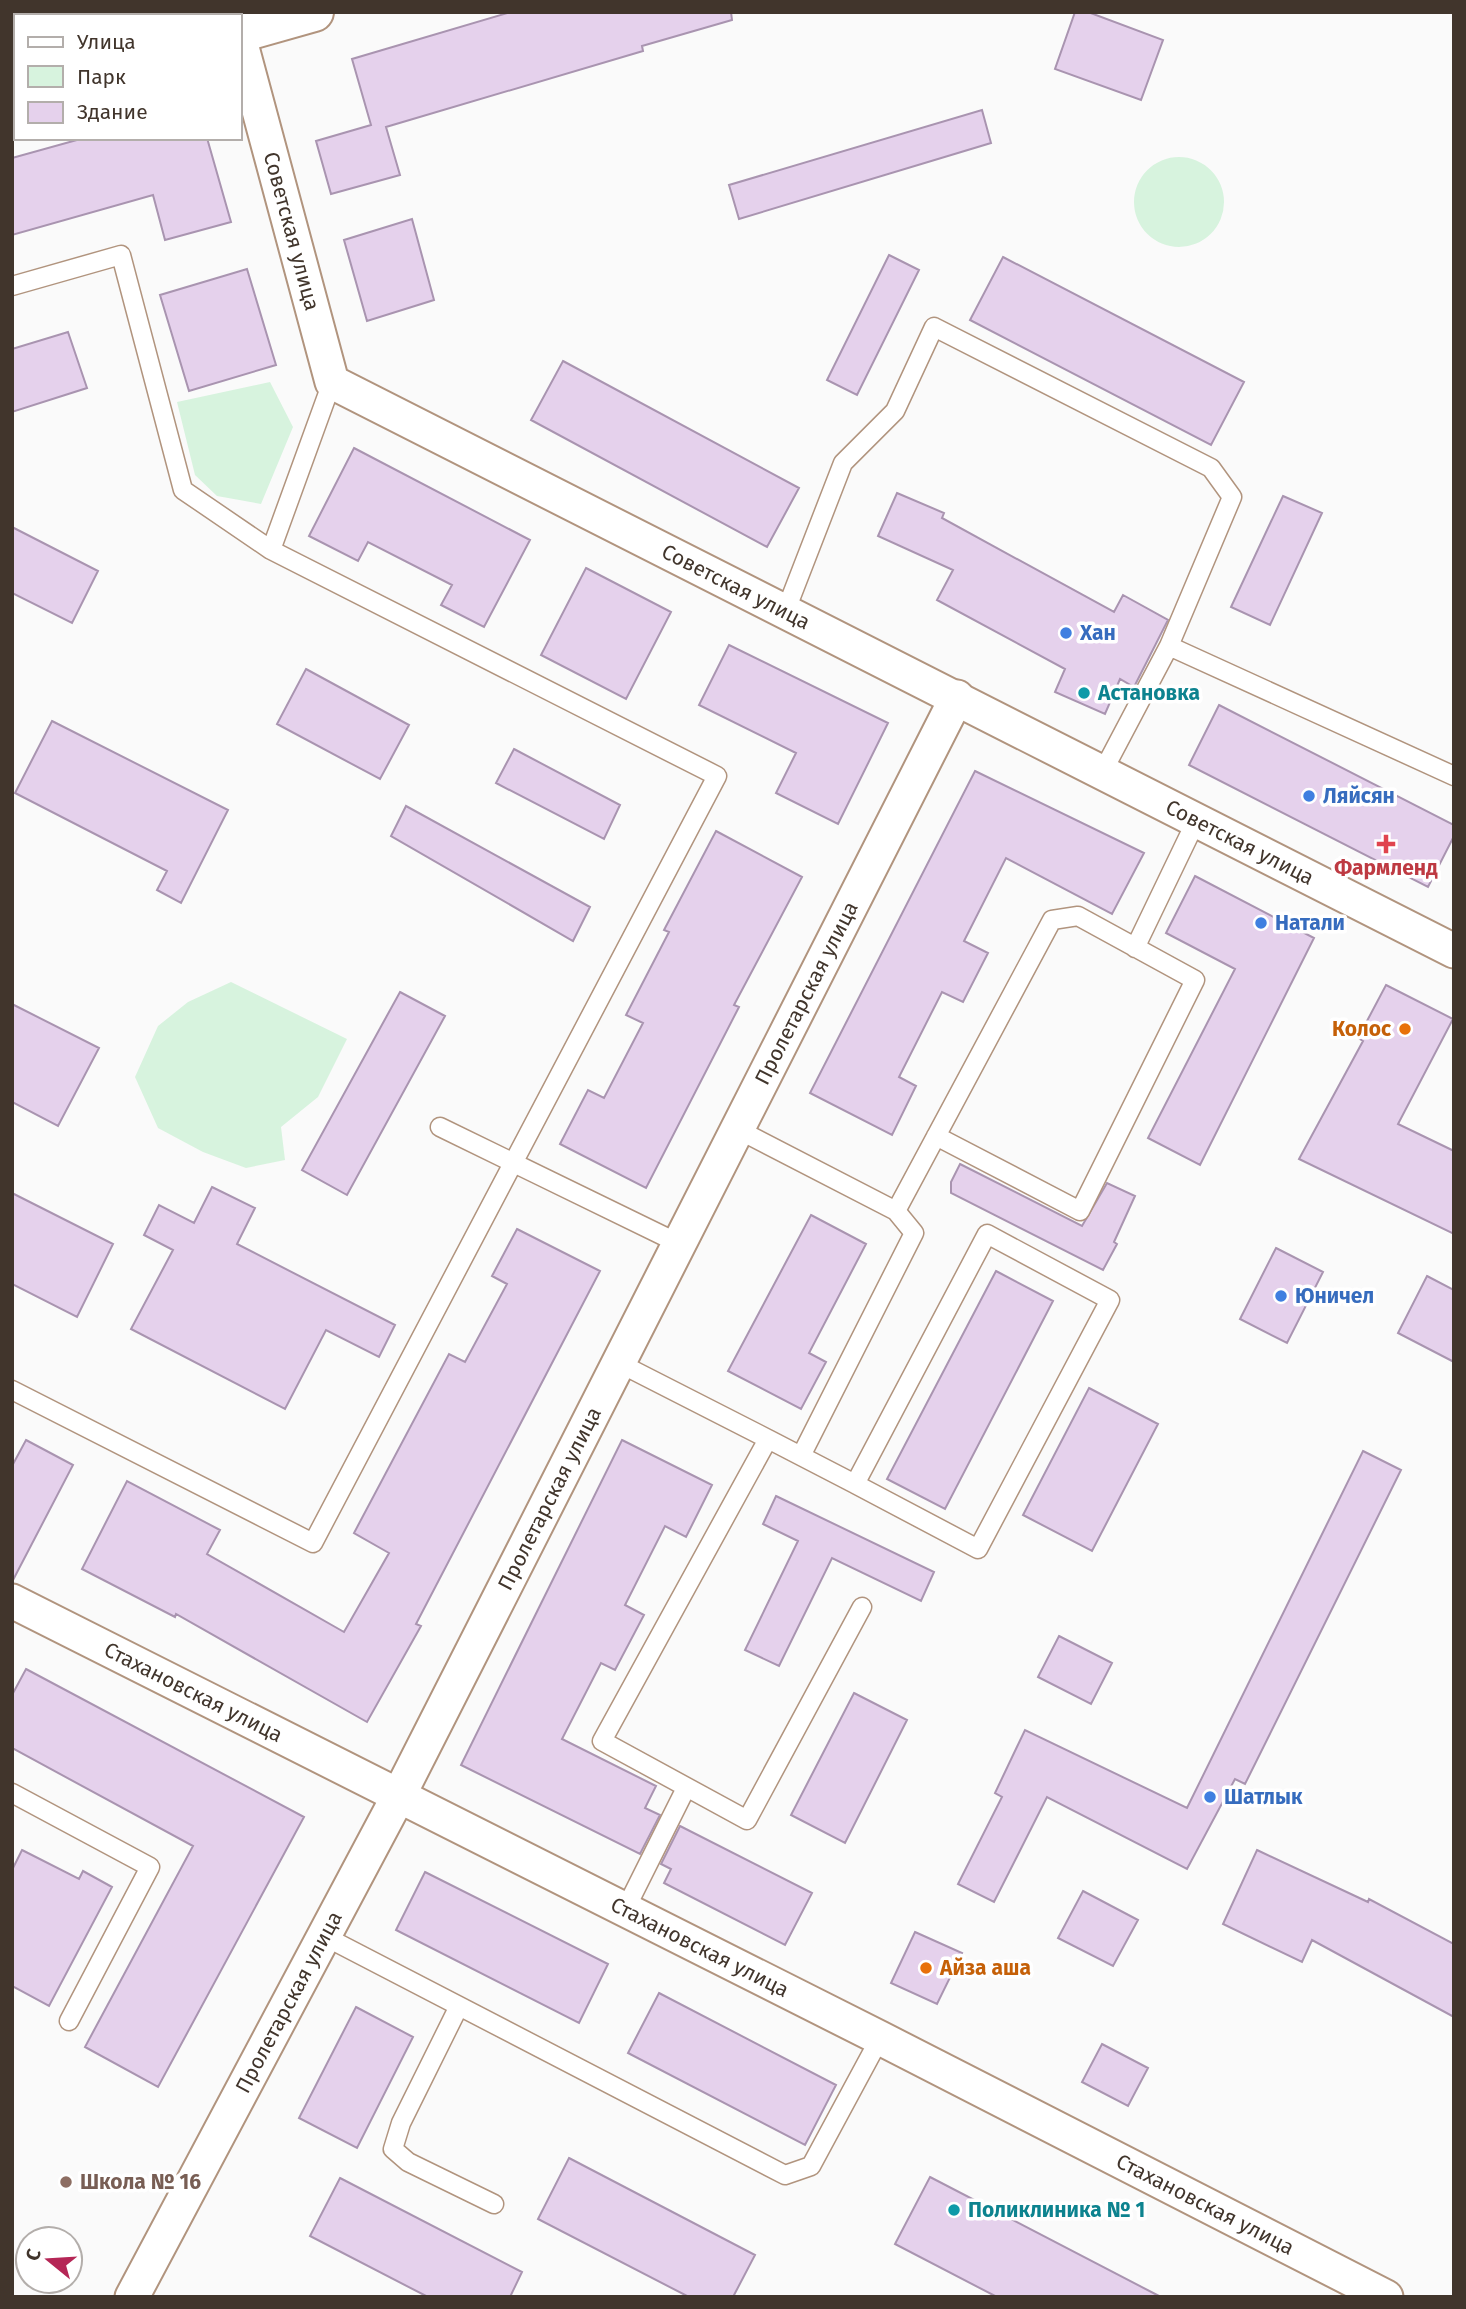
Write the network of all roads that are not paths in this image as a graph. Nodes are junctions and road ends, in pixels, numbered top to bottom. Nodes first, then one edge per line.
1 (314, 12) edge
2 (242, 32) edge
3 (242, 47) edge
4 (12, 286) edge
5 (332, 382) junction
6 (271, 550) junction
7 (786, 610) junction
8 (1169, 646) junction
9 (957, 697) junction
10 (1102, 773) junction
11 (1454, 776) edge
12 (1197, 818) junction
13 (1135, 948) junction
14 (1454, 951) edge
15 (440, 1127) dead end
16 (739, 1130) junction
17 (936, 1136) junction
18 (514, 1163) junction
19 (896, 1211) junction
20 (680, 1244) junction
21 (620, 1363) junction
22 (12, 1390) edge
23 (768, 1439) junction
24 (801, 1456) junction
25 (855, 1483) junction
26 (12, 1601) edge
27 (862, 1607) dead end
28 (686, 1788) junction
29 (12, 1793) edge
30 (398, 1797) junction
31 (625, 1910) junction
32 (324, 1936) junction
33 (459, 2006) junction
34 (69, 2021) dead end
35 (880, 2038) junction
36 (494, 2203) dead end
37 (1384, 2296) edge
38 (132, 2297) edge

1 - 2 street
3 - 5 street, Советская улица
4 - 6 lane
5 - 6 lane
5 - 7 street, Советская улица
6 - 18 lane
7 - 8 lane
7 - 9 street, Советская улица
8 - 10 lane
8 - 11 lane
9 - 10 street, Советская улица
9 - 16 street, Пролетарская улица
10 - 12 street, Советская улица
12 - 13 lane
12 - 14 street, Советская улица
13 - 17 lane
13 - 17 lane
15 - 18 lane
16 - 19 lane
16 - 20 street, Пролетарская улица
17 - 19 lane
18 - 20 lane
18 - 22 lane
19 - 24 lane
20 - 21 street, Пролетарская улица
21 - 23 lane
21 - 30 street, Пролетарская улица
23 - 24 lane
23 - 28 lane
24 - 25 lane
25 - 25 lane
26 - 30 street, Стахановская улица
27 - 28 lane
28 - 31 lane
29 - 34 lane
30 - 31 street, Стахановская улица
30 - 32 street, Пролетарская улица
31 - 35 street, Стахановская улица
32 - 33 lane
32 - 38 street, Пролетарская улица
33 - 35 lane
33 - 36 lane
35 - 37 street, Стахановская улица

